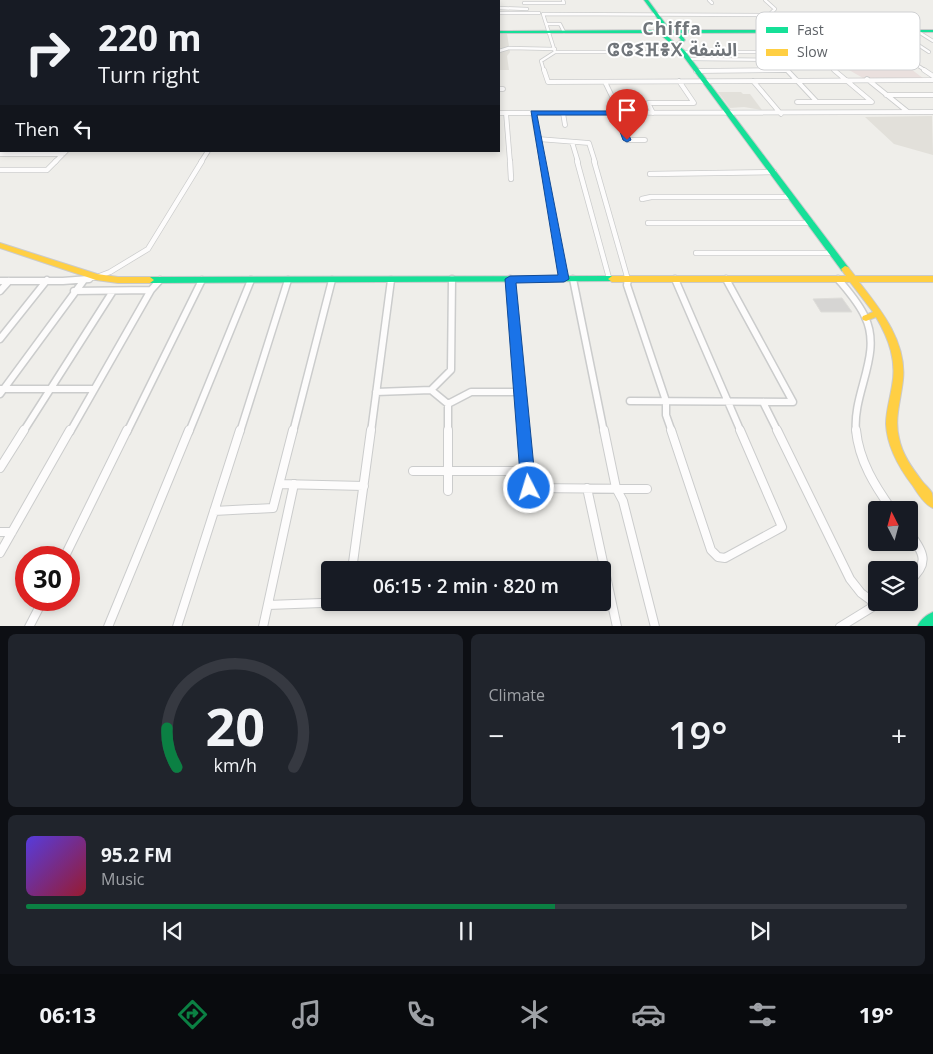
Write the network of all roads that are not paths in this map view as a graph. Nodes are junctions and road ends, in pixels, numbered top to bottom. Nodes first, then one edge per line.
1 (563, 0) edge
2 (645, 0) edge
3 (765, 0) edge
4 (523, 2) edge
5 (500, 8) edge
6 (514, 9) junction
7 (527, 9) junction
8 (772, 12) edge
9 (500, 13) edge
10 (515, 13) junction
11 (541, 14) junction
12 (656, 15) junction
13 (756, 15) edge
14 (516, 18) dead end
15 (548, 28) junction
16 (500, 31) edge
17 (920, 31) edge
18 (668, 32) junction
19 (756, 32) edge
20 (933, 32) edge
21 (920, 33) edge
22 (933, 41) edge
23 (920, 46) edge
24 (555, 50) junction
25 (500, 51) edge
26 (683, 52) junction
27 (756, 52) edge
28 (929, 52) dead end
29 (756, 58) edge
30 (920, 69) edge
31 (756, 70) edge
32 (788, 70) edge
33 (834, 70) edge
34 (696, 71) junction
35 (933, 78) edge
36 (866, 79) junction
37 (797, 80) junction
38 (845, 80) junction
39 (679, 81) junction
40 (705, 81) junction
41 (753, 81) junction
42 (605, 82) junction
43 (886, 95) junction
44 (933, 95) edge
45 (797, 102) dead end
46 (816, 102) junction
47 (933, 112) edge
48 (500, 113) edge
49 (506, 113) junction
50 (533, 113) junction
51 (563, 113) junction
52 (618, 113) junction
53 (727, 113) junction
54 (908, 113) junction
55 (653, 114) junction
56 (781, 114) junction
57 (565, 125) dead end
58 (538, 139) junction
59 (645, 140) dead end
60 (572, 142) junction
61 (207, 152) edge
62 (64, 153) edge
63 (0, 154) edge
64 (0, 170) edge
65 (774, 172) junction
66 (650, 174) dead end
67 (511, 179) dead end
68 (792, 197) junction
69 (642, 199) dead end
70 (648, 223) dead end
71 (812, 223) junction
72 (0, 245) edge
73 (696, 253) dead end
74 (834, 253) junction
75 (96, 277) junction
76 (608, 278) junction
77 (628, 278) junction
78 (676, 278) junction
79 (726, 278) junction
80 (452, 279) junction
81 (510, 279) junction
82 (568, 279) junction
83 (838, 279) junction
84 (853, 279) junction
85 (933, 279) edge
86 (9, 280) junction
87 (47, 280) junction
88 (84, 280) junction
89 (160, 280) junction
90 (202, 280) junction
91 (250, 280) junction
92 (288, 280) junction
93 (332, 280) junction
94 (391, 280) junction
95 (0, 281) edge
96 (152, 290) junction
97 (0, 291) edge
98 (74, 291) junction
99 (113, 291) junction
100 (879, 313) junction
101 (866, 318) junction
102 (0, 339) edge
103 (94, 388) junction
104 (50, 389) junction
105 (1, 390) edge
106 (431, 390) junction
107 (376, 392) junction
108 (521, 392) junction
109 (630, 401) dead end
110 (666, 401) junction
111 (728, 402) junction
112 (764, 402) junction
113 (448, 404) junction
114 (0, 468) edge
115 (448, 470) junction
116 (413, 471) dead end
117 (528, 471) junction
118 (280, 484) junction
119 (294, 484) junction
120 (364, 486) junction
121 (587, 488) junction
122 (616, 488) junction
123 (647, 489) dead end
124 (448, 491) dead end
125 (886, 501) edge
126 (933, 503) edge
127 (214, 510) junction
128 (0, 532) edge
129 (12, 532) junction
130 (70, 546) edge
131 (918, 546) edge
132 (0, 553) edge
133 (353, 561) edge
134 (918, 574) edge
135 (868, 597) edge
136 (321, 603) edge
137 (268, 605) junction
138 (868, 609) edge
139 (37, 611) edge
140 (933, 619) edge
141 (29, 626) edge
142 (108, 626) edge
143 (178, 626) edge
144 (263, 626) edge
145 (617, 626) edge
146 (655, 626) edge
147 (840, 626) edge
148 (924, 626) edge

1 - 4 street
2 - 12 main road
3 - 8 street
4 - 7 street
5 - 6 street
6 - 7 street
6 - 10 street
7 - 11 street
9 - 10 street
10 - 11 street
10 - 14 street
11 - 12 street
11 - 15 street
12 - 13 street
12 - 18 main road
15 - 16 main road
15 - 18 main road
15 - 24 street
17 - 20 main road
18 - 19 main road
18 - 26 main road
18 - 26 main road
21 - 22 street
23 - 28 street
24 - 25 street
24 - 26 street
24 - 42 street
26 - 27 street
26 - 29 street
26 - 34 main road
30 - 35 street
31 - 34 street
32 - 37 street
33 - 38 street
34 - 40 main road
35 - 36 street
36 - 38 street
36 - 43 street
37 - 38 street
37 - 41 street
37 - 46 street
38 - 46 street
39 - 40 street
39 - 42 street
39 - 55 street
40 - 41 street
40 - 53 main road
41 - 56 street
42 - 52 street
43 - 44 street
43 - 54 street
45 - 46 street
47 - 54 street
48 - 49 street
49 - 50 street
49 - 67 street
50 - 51 street
50 - 58 street
51 - 52 street
51 - 57 street
52 - 55 street
52 - 59 street
53 - 55 street
53 - 56 street
53 - 65 main road
54 - 56 street
58 - 60 street
58 - 82 street
60 - 76 street
60 - 77 street
61 - 75 street
62 - 63 street
62 - 64 street
65 - 66 street
65 - 68 main road
68 - 69 street
68 - 71 main road
70 - 71 street
71 - 74 main road
72 - 75 main road
73 - 74 street
74 - 84 main road
75 - 88 street
75 - 89 main road
76 - 77 main road
76 - 82 main road
77 - 78 main road
77 - 110 street
78 - 79 main road
78 - 111 street
79 - 83 main road
79 - 112 street
80 - 81 main road
80 - 94 main road
80 - 106 street
81 - 82 main road
81 - 108 street
82 - 122 street
83 - 84 main road
83 - 101 street
84 - 85 main road
84 - 100 main road
86 - 87 street
86 - 95 street
86 - 97 street
87 - 88 street
87 - 102 street
88 - 98 street
89 - 90 main road
89 - 96 street
90 - 91 main road
90 - 130 street
91 - 92 main road
91 - 142 street
92 - 93 main road
92 - 127 street
93 - 94 main road
93 - 118 street
94 - 107 street
96 - 99 street
96 - 103 street
98 - 99 street
98 - 105 street
99 - 104 street
100 - 101 main road
100 - 126 main road
101 - 125 street
103 - 104 street
103 - 129 street
104 - 105 street
104 - 114 street
106 - 107 street
106 - 113 street
107 - 120 street
108 - 113 street
108 - 117 street
109 - 110 street
110 - 111 street
110 - 111 street
111 - 112 street
112 - 135 street
113 - 115 street
115 - 116 street
115 - 117 street
115 - 124 street
117 - 121 street
118 - 119 street
118 - 127 street
119 - 120 street
119 - 137 street
120 - 133 street
121 - 122 street
121 - 145 street
122 - 123 street
122 - 146 street
127 - 143 street
128 - 129 street
129 - 132 street
131 - 134 street
136 - 137 street
137 - 144 street
138 - 147 street
139 - 141 street
140 - 148 main road

